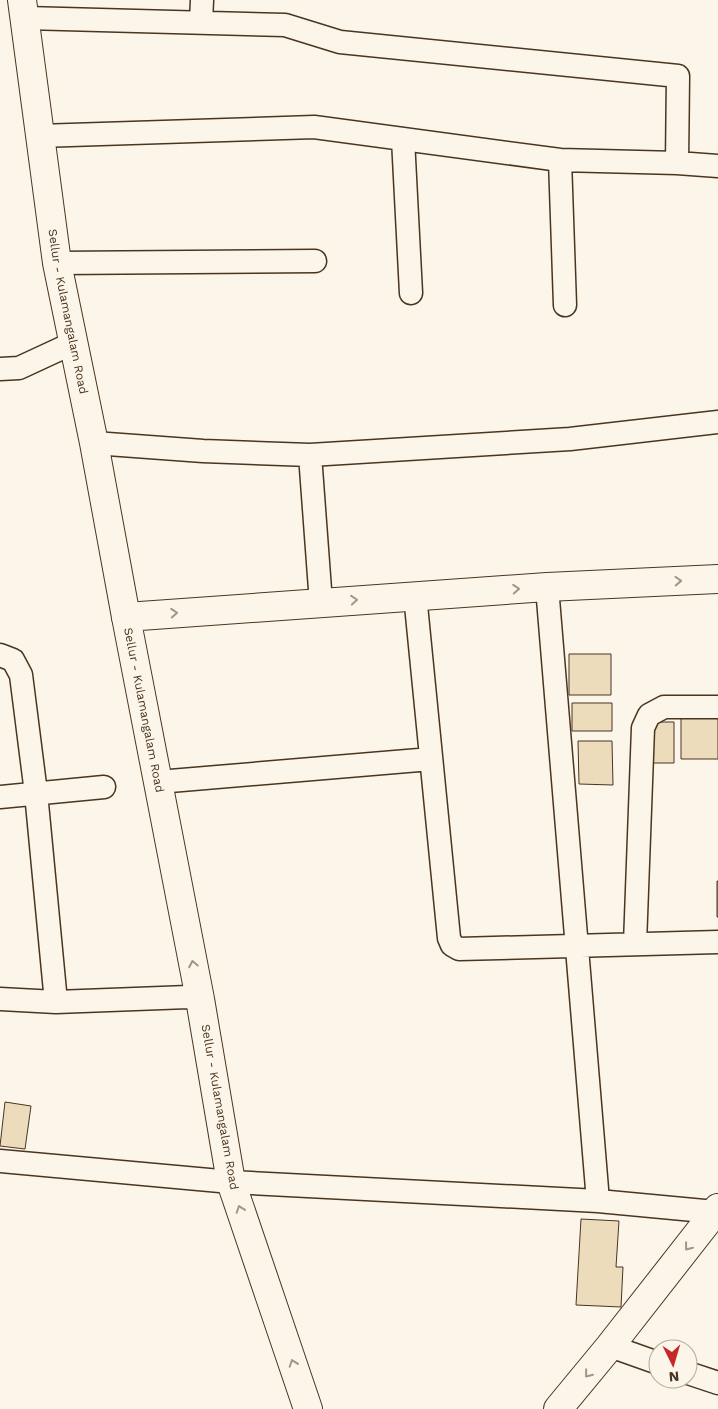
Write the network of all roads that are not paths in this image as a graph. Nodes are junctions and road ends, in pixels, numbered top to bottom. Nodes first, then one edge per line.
1 (202, 0) edge
2 (24, 9) edge
3 (200, 22) junction
4 (39, 136) junction
5 (403, 139) junction
6 (560, 160) junction
7 (677, 163) junction
8 (718, 166) edge
9 (316, 261) dead end
10 (57, 264) junction
11 (411, 294) dead end
12 (565, 305) dead end
13 (73, 343) junction
14 (0, 369) edge
15 (718, 422) edge
16 (94, 443) junction
17 (310, 455) junction
18 (718, 579) edge
19 (546, 586) junction
20 (415, 595) junction
21 (321, 603) junction
22 (126, 617) junction
23 (0, 655) edge
24 (718, 707) edge
25 (431, 759) junction
26 (158, 782) junction
27 (104, 787) dead end
28 (36, 793) junction
29 (0, 797) edge
30 (718, 942) edge
31 (635, 944) junction
32 (578, 946) junction
33 (0, 999) edge
34 (187, 999) junction
35 (56, 1002) junction
36 (0, 1161) edge
37 (231, 1182) junction
38 (598, 1201) junction
39 (717, 1210) edge
40 (610, 1346) junction
41 (648, 1359) edge
42 (698, 1376) edge
43 (718, 1383) edge
44 (308, 1409) edge
45 (558, 1409) edge

1 - 3 street
2 - 3 street
2 - 4 main road, Sellur - Kulamangalam Road
3 - 7 street
4 - 5 street
4 - 10 main road, Sellur - Kulamangalam Road
5 - 6 street
5 - 11 street
6 - 7 street
6 - 12 street
7 - 8 street
9 - 10 street
10 - 13 main road, Sellur - Kulamangalam Road
13 - 14 street
13 - 16 main road, Sellur - Kulamangalam Road
15 - 17 street
16 - 17 street
16 - 22 main road, Sellur - Kulamangalam Road
17 - 21 street
19 -> 18 main road
20 -> 19 main road
19 - 32 street
21 -> 20 main road
20 - 25 street
22 -> 21 main road
22 - 26 main road, Sellur - Kulamangalam Road
23 - 28 street
24 - 31 street
25 - 26 street
25 - 32 street
34 -> 26 main road, Sellur - Kulamangalam Road
27 - 28 street
28 - 29 street
28 - 35 street
30 - 31 street
31 - 32 street
32 - 38 street
33 - 35 street
34 - 35 street
34 - 37 main road, Sellur - Kulamangalam Road
36 - 37 street
37 - 38 street
44 -> 37 main road, Sellur - Kulamangalam Road
38 - 39 street
39 -> 40 main road
40 - 41 street
40 -> 45 main road
42 - 43 street

